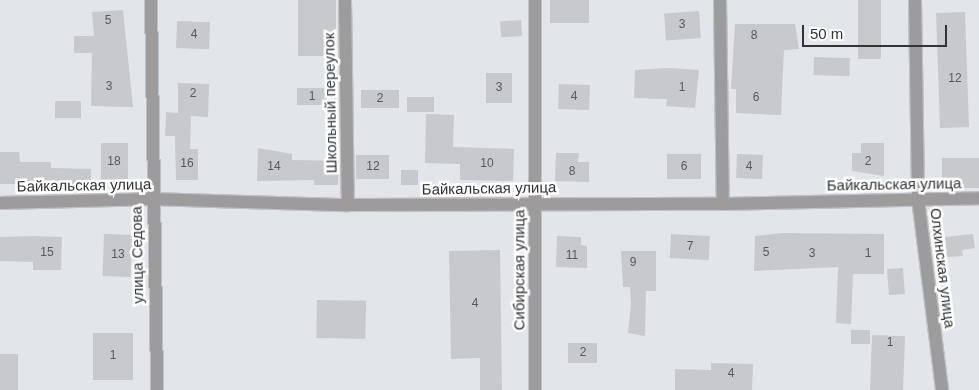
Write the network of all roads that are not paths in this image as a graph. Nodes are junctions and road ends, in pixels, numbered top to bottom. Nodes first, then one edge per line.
1 (151, 0) edge
2 (345, 0) edge
3 (535, 0) edge
4 (720, 0) edge
5 (915, 0) edge
6 (979, 198) edge
7 (918, 199) junction
8 (152, 200) junction
9 (0, 203) edge
10 (536, 203) junction
11 (723, 204) junction
12 (348, 205) junction
13 (157, 390) edge
14 (535, 390) edge
15 (942, 390) edge

1 - 8 street, улица Седова
2 - 12 street, Школьный переулок
3 - 10 street, Сибирская улица
4 - 11 street
5 - 7 street, Олхинская улица
6 - 7 street, Байкальская улица
7 - 11 street, Байкальская улица
7 - 15 street, Олхинская улица
8 - 9 street, Байкальская улица
8 - 12 street, Байкальская улица
8 - 13 street, улица Седова
10 - 11 street, Байкальская улица
10 - 12 street, Байкальская улица
10 - 14 street, Сибирская улица

